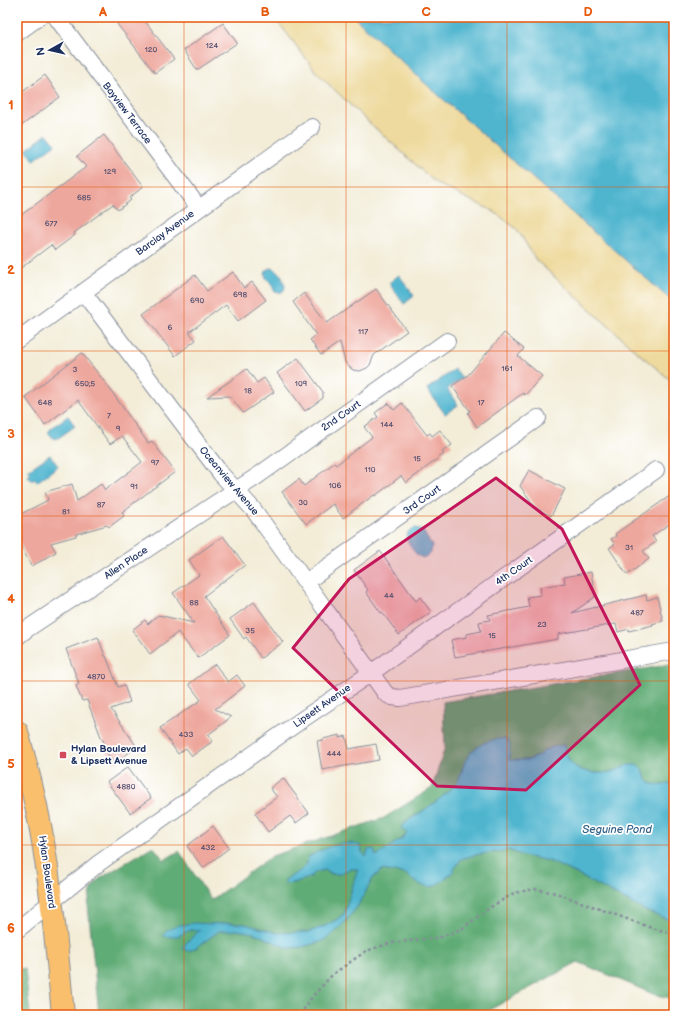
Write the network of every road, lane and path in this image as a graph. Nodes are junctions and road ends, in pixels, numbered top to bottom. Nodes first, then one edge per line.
1 (39, 17) edge
2 (56, 17) edge
3 (17, 33) edge
4 (312, 127) dead end
5 (200, 208) junction
6 (83, 292) junction
7 (17, 340) edge
8 (447, 341) dead end
9 (538, 418) dead end
10 (656, 470) dead end
11 (235, 490) junction
12 (306, 582) junction
13 (17, 637) edge
14 (674, 651) edge
15 (371, 673) junction
16 (17, 732) edge
17 (52, 902) junction
18 (17, 930) edge
19 (674, 934) edge
20 (63, 1015) edge
21 (300, 1015) edge

1 - 3 street
2 - 5 street, Bayview Terrace
4 - 5 street, Barclay Avenue
5 - 6 street, Barclay Avenue
6 - 7 street, Barclay Avenue
6 - 11 street, Oceanview Avenue
8 - 11 street, 2nd Court
9 - 12 street, 3rd Court
10 - 15 street, 4th Court
11 - 12 street, Oceanview Avenue
11 - 13 street, Allen Place
12 - 15 street, Oceanview Avenue
14 - 15 street
15 - 17 street, Lipsett Avenue
16 - 17 main road, Hylan Boulevard
17 - 18 street, Lipsett Avenue
17 - 20 main road, Hylan Boulevard
19 - 21 path

